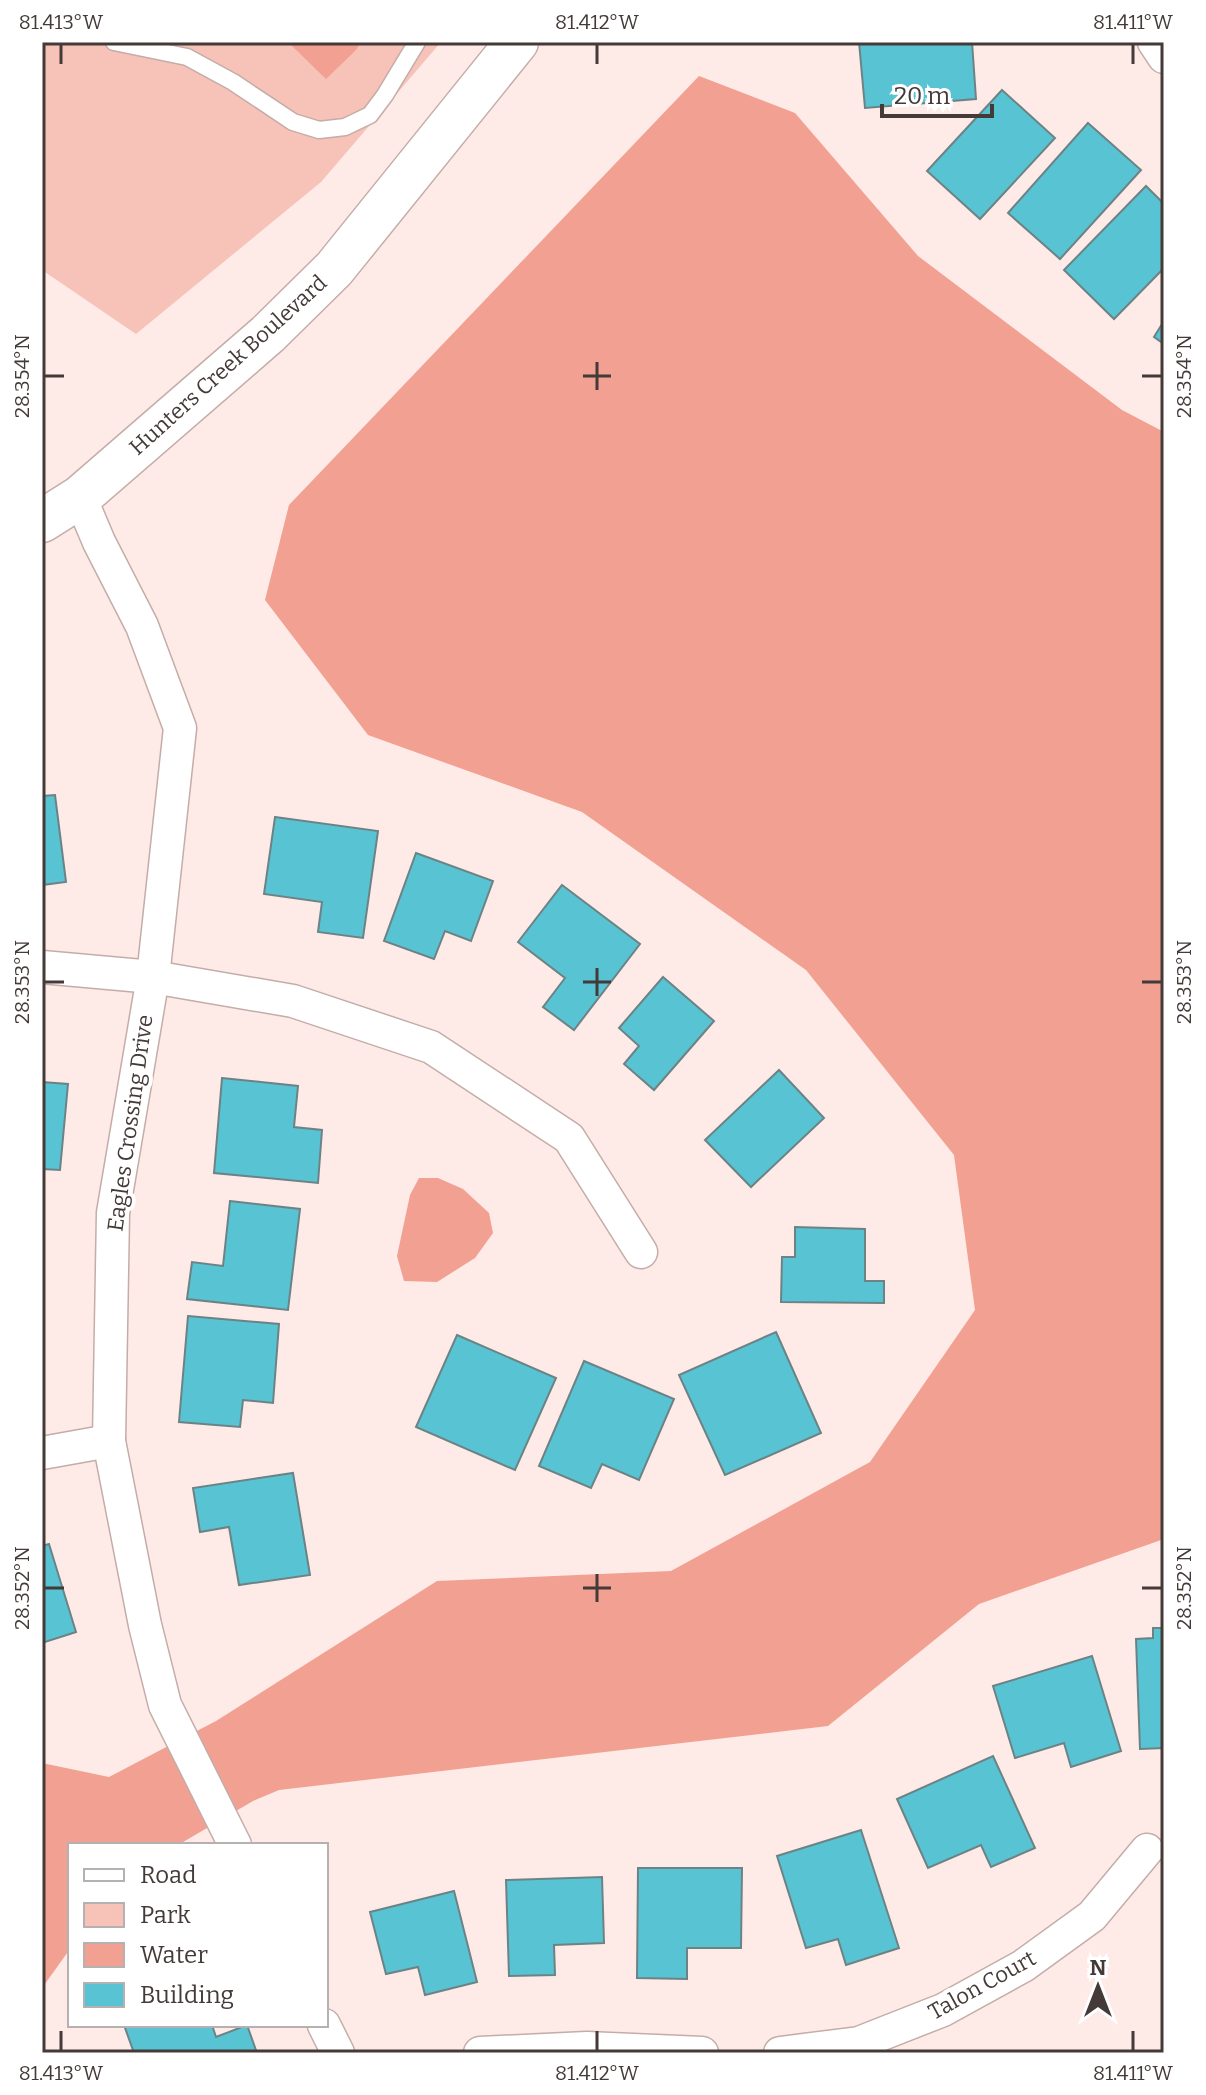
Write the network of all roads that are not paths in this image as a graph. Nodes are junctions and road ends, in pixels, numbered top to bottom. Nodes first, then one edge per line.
1 (114, 42) edge
2 (417, 42) edge
3 (517, 42) edge
4 (1154, 42) edge
5 (1164, 57) edge
6 (80, 497) junction
7 (42, 521) edge
8 (42, 967) edge
9 (153, 977) junction
10 (641, 1252) dead end
11 (109, 1441) junction
12 (42, 1453) edge
13 (234, 1843) edge
14 (1147, 1850) dead end
15 (325, 2027) edge
16 (338, 2053) edge
17 (480, 2053) edge
18 (702, 2053) edge
19 (780, 2053) edge

1 - 2 lane
3 - 6 street, Hunters Creek Boulevard
4 - 5 street
6 - 7 street, Hunters Creek Boulevard
6 - 9 street, Eagles Crossing Drive
8 - 9 street
9 - 10 street
9 - 11 street, Eagles Crossing Drive
11 - 12 street
11 - 13 street, Eagles Crossing Drive
14 - 19 street, Talon Court
15 - 16 street
17 - 18 street

